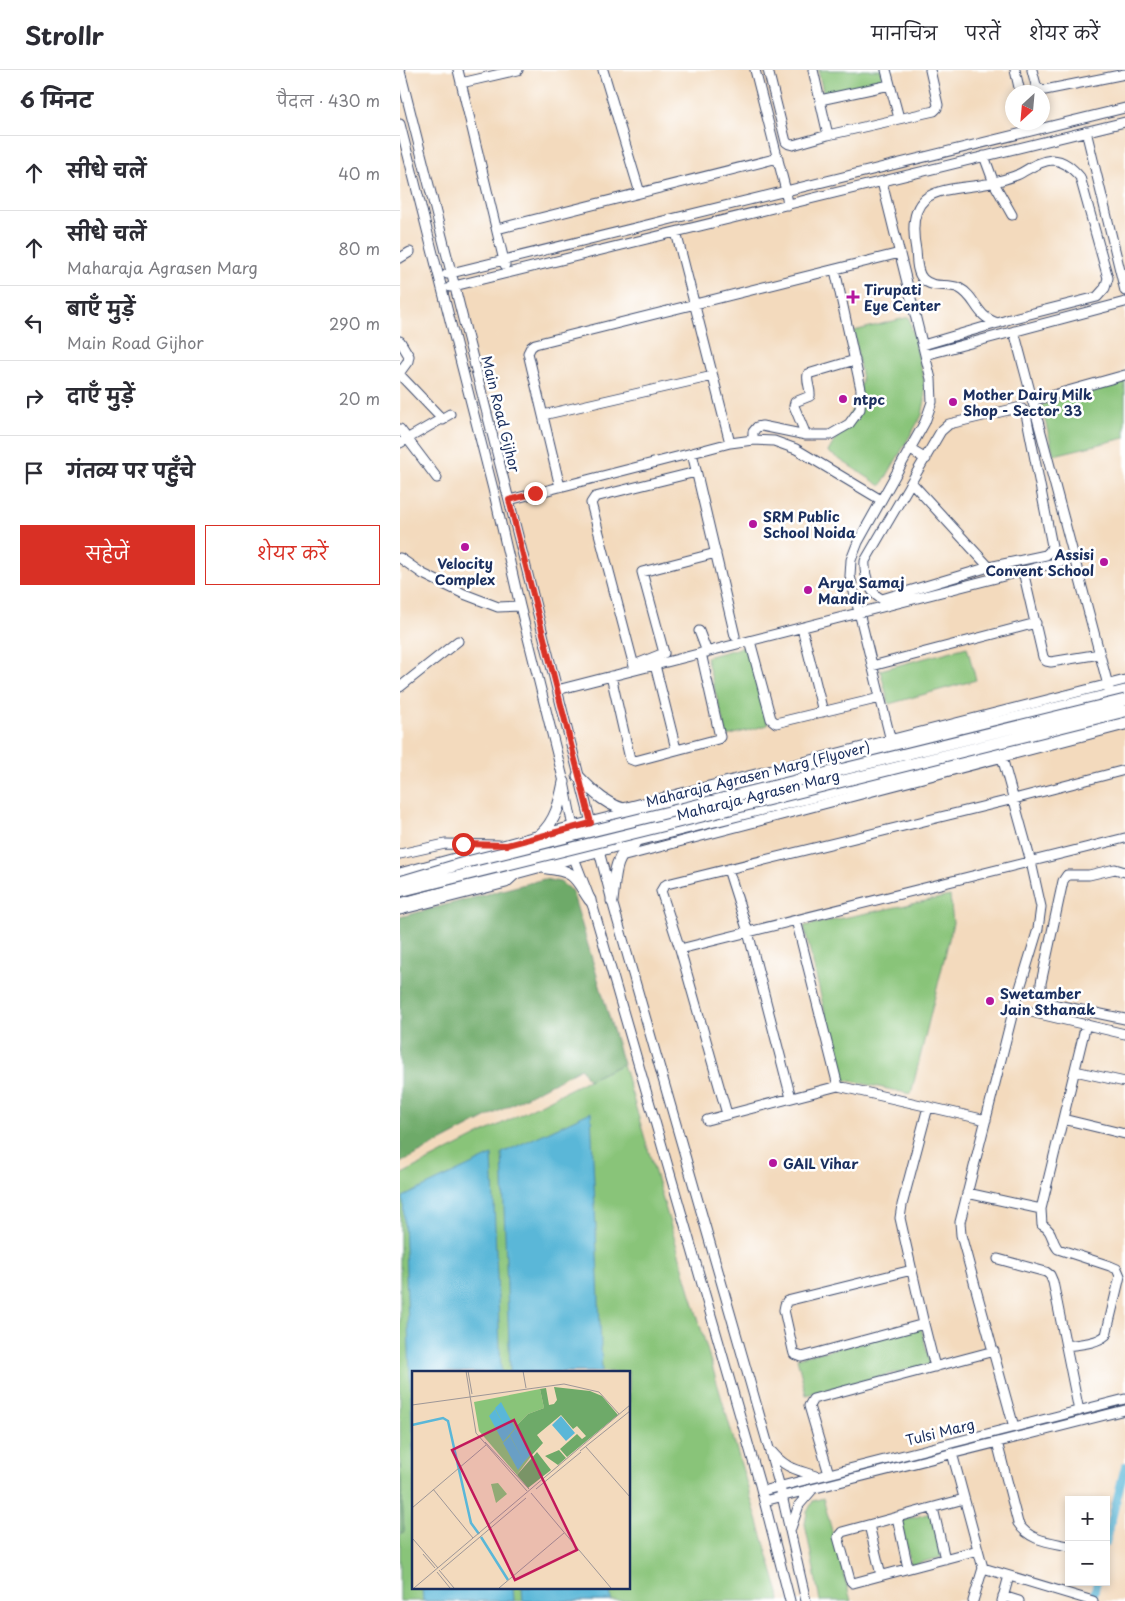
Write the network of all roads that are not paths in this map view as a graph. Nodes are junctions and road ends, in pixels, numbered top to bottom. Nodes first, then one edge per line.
1 (400, 70) edge
2 (458, 70) edge
3 (518, 70) edge
4 (603, 70) edge
5 (755, 70) edge
6 (768, 70) edge
7 (813, 70) edge
8 (886, 70) edge
9 (930, 70) edge
10 (1015, 70) edge
11 (1032, 70) edge
12 (1125, 74) edge
13 (461, 83) junction
14 (890, 85) junction
15 (1018, 85) edge
16 (820, 100) junction
17 (1125, 108) edge
18 (899, 118) junction
19 (1125, 122) edge
20 (1050, 123) edge
21 (400, 124) edge
22 (1018, 130) edge
23 (1030, 130) edge
24 (1086, 131) junction
25 (828, 135) junction
26 (789, 144) junction
27 (1032, 144) junction
28 (775, 148) junction
29 (984, 156) junction
30 (778, 158) junction
31 (882, 182) junction
32 (994, 183) junction
33 (786, 191) junction
34 (640, 193) junction
35 (788, 205) junction
36 (1012, 215) dead end
37 (497, 229) junction
38 (676, 232) junction
39 (410, 252) dead end
40 (900, 253) junction
41 (400, 258) edge
42 (505, 261) junction
43 (835, 270) junction
44 (506, 272) junction
45 (451, 273) junction
46 (439, 276) junction
47 (454, 286) junction
48 (442, 289) junction
49 (1125, 290) edge
50 (1125, 302) edge
51 (695, 304) junction
52 (998, 322) junction
53 (1014, 331) junction
54 (400, 341) edge
55 (923, 345) junction
56 (925, 355) junction
57 (855, 360) junction
58 (400, 373) edge
59 (713, 376) junction
60 (1125, 376) edge
61 (1032, 401) junction
62 (543, 415) junction
63 (400, 430) edge
64 (806, 435) junction
65 (753, 440) junction
66 (404, 441) edge
67 (730, 443) junction
68 (909, 449) junction
69 (692, 453) junction
70 (926, 459) junction
71 (696, 472) junction
72 (437, 478) dead end
73 (912, 483) junction
74 (560, 487) junction
75 (509, 500) junction
76 (881, 500) junction
77 (716, 553) junction
78 (400, 558) edge
79 (1074, 558) junction
80 (989, 567) junction
81 (1023, 571) junction
82 (520, 606) junction
83 (859, 613) junction
84 (1036, 623) junction
85 (802, 628) junction
86 (698, 631) dead end
87 (735, 636) dead end
88 (458, 641) dead end
89 (750, 641) junction
90 (704, 653) junction
91 (1100, 654) junction
92 (655, 665) junction
93 (872, 666) junction
94 (635, 668) junction
95 (611, 676) junction
96 (1125, 680) edge
97 (400, 686) edge
98 (557, 690) junction
99 (1109, 690) junction
100 (1125, 691) edge
101 (880, 698) junction
102 (1125, 700) edge
103 (1055, 709) junction
104 (1125, 711) edge
105 (823, 712) junction
106 (1125, 719) edge
107 (1125, 725) edge
108 (1062, 735) junction
109 (892, 745) junction
110 (676, 749) junction
111 (1002, 754) junction
112 (1125, 770) edge
113 (578, 776) junction
114 (779, 777) junction
115 (564, 782) junction
116 (1014, 799) junction
117 (787, 802) junction
118 (621, 809) junction
119 (636, 812) junction
120 (591, 823) junction
121 (573, 827) junction
122 (539, 836) junction
123 (1125, 838) edge
124 (642, 839) junction
125 (507, 845) junction
126 (599, 851) junction
127 (400, 854) edge
128 (621, 857) junction
129 (574, 858) junction
130 (1031, 862) junction
131 (538, 867) junction
132 (728, 869) junction
133 (519, 872) junction
134 (1125, 872) edge
135 (400, 874) edge
136 (400, 882) edge
137 (400, 891) edge
138 (590, 900) junction
139 (612, 901) junction
140 (400, 904) edge
141 (400, 910) edge
142 (796, 920) junction
143 (1039, 928) junction
144 (1053, 931) junction
145 (748, 932) junction
146 (680, 949) junction
147 (1014, 1008) junction
148 (1125, 1019) edge
149 (1086, 1024) junction
150 (1125, 1034) edge
151 (1074, 1071) junction
152 (1125, 1082) edge
153 (838, 1086) junction
154 (791, 1098) junction
155 (928, 1107) junction
156 (727, 1114) junction
157 (1063, 1119) junction
158 (707, 1120) dead end
159 (986, 1120) junction
160 (1125, 1134) edge
161 (967, 1193) junction
162 (1041, 1209) junction
163 (998, 1259) dead end
164 (912, 1270) junction
165 (924, 1324) junction
166 (1066, 1346) junction
167 (994, 1352) junction
168 (935, 1367) junction
169 (1125, 1399) edge
170 (1125, 1410) edge
171 (1079, 1411) junction
172 (1014, 1427) junction
173 (997, 1442) junction
174 (769, 1448) junction
175 (952, 1453) junction
176 (829, 1474) junction
177 (818, 1477) junction
178 (780, 1487) junction
179 (814, 1488) junction
180 (763, 1496) junction
181 (782, 1496) junction
182 (964, 1499) junction
183 (933, 1508) junction
184 (897, 1517) junction
185 (869, 1525) junction
186 (790, 1530) junction
187 (1065, 1545) edge
188 (978, 1550) junction
189 (945, 1559) junction
190 (908, 1568) junction
191 (983, 1568) junction
192 (881, 1575) junction
193 (1009, 1576) junction
194 (1002, 1599) edge
195 (1083, 1599) edge
196 (790, 1601) edge
197 (806, 1601) edge
198 (974, 1601) edge
199 (1020, 1601) edge

1 - 45 street, Main Road Gijhor
2 - 13 street
3 - 13 street
4 - 34 street
5 - 28 street
6 - 26 street
7 - 16 street
8 - 14 street
9 - 18 street
10 - 15 street
11 - 12 street
13 - 37 street
14 - 16 street
14 - 18 street
16 - 25 street
17 - 20 street
18 - 25 street
19 - 24 street
21 - 46 street, Main Road Gijhor
22 - 33 street
23 - 27 street
24 - 27 street
24 - 49 street
25 - 26 street
26 - 28 street
27 - 29 street
28 - 30 street
29 - 31 street
29 - 32 street
30 - 33 street
30 - 34 street
31 - 35 street
31 - 40 street
32 - 36 street
32 - 52 street
32 - 52 street
33 - 35 street
33 - 42 street
34 - 37 street
35 - 38 street
37 - 42 street
38 - 44 street
38 - 51 street
39 - 41 street
40 - 43 street
40 - 55 street
42 - 44 street
42 - 45 street
43 - 51 street
43 - 57 street
44 - 47 street
45 - 46 street
45 - 47 street, Main Road Gijhor
46 - 48 street, Main Road Gijhor
47 - 48 street
47 - 75 street, Main Road Gijhor
48 - 82 street, Main Road Gijhor
50 - 53 street
51 - 59 street
51 - 62 street
52 - 55 street
53 - 56 street
53 - 61 street
54 - 58 street
55 - 56 street
56 - 68 street
57 - 64 street
57 - 64 street
58 - 66 street
59 - 62 street
59 - 67 street
60 - 61 street
61 - 79 street
62 - 74 street
63 - 66 street
64 - 65 street
65 - 67 street
65 - 76 street
66 - 72 street
67 - 69 street
68 - 70 street
68 - 76 street
69 - 71 street
69 - 74 street
70 - 73 street
70 - 80 street
71 - 77 street
71 - 94 street
73 - 80 street
73 - 80 street
74 - 75 street
75 - 98 street, Main Road Gijhor
76 - 83 street
77 - 87 street
77 - 94 street
78 - 82 street
79 - 81 street
79 - 91 street
81 - 83 street
81 - 84 street
82 - 115 street, Main Road Gijhor
83 - 85 street
83 - 93 street
84 - 91 street
84 - 93 street
85 - 89 street
85 - 105 street
86 - 90 street
88 - 97 street
89 - 90 street
89 - 105 street
90 - 92 street
90 - 110 street
91 - 99 street
92 - 94 street
92 - 110 street
93 - 101 street
94 - 95 street
95 - 98 street
95 - 110 street
96 - 99 street
98 - 113 street, Main Road Gijhor
99 - 100 main road, Maharaja Agrasen Marg
99 - 103 main road, Maharaja Agrasen Marg
99 - 109 street
101 - 105 street
101 - 109 street
102 - 136 main road, Maharaja Agrasen Marg (Flyover), bridge
103 - 108 main road
103 - 109 main road, Maharaja Agrasen Marg
104 - 137 main road, Maharaja Agrasen Marg (Flyover), bridge
106 - 108 main road, Maharaja Agrasen Marg
107 - 111 street
108 - 111 main road, Maharaja Agrasen Marg
109 - 114 main road, Maharaja Agrasen Marg
109 - 118 street
111 - 116 street
111 - 117 main road, Maharaja Agrasen Marg
111 - 128 street
112 - 116 street
113 - 118 main road
113 - 120 street, Main Road Gijhor
114 - 117 main road
114 - 119 main road, Maharaja Agrasen Marg
115 - 121 street, Main Road Gijhor
115 - 122 main road
116 - 130 street
116 - 132 street
117 - 124 main road, Maharaja Agrasen Marg
118 - 119 main road
119 - 120 main road, Maharaja Agrasen Marg
120 - 121 main road, Maharaja Agrasen Marg
121 - 122 main road, Maharaja Agrasen Marg
122 - 125 main road, Maharaja Agrasen Marg
123 - 130 street
124 - 126 main road, Maharaja Agrasen Marg
124 - 128 main road
125 - 127 street
125 - 135 main road, Maharaja Agrasen Marg
126 - 129 main road, Maharaja Agrasen Marg
126 - 139 street
128 - 139 main road
129 - 131 main road, Maharaja Agrasen Marg
129 - 138 street
130 - 142 street
130 - 143 street
131 - 133 main road, Maharaja Agrasen Marg
131 - 138 main road
132 - 145 street
132 - 146 street
133 - 140 main road, Maharaja Agrasen Marg
133 - 141 street
134 - 144 street
138 - 180 street
139 - 174 street
142 - 145 street
142 - 153 street
143 - 144 street
143 - 147 street
144 - 148 street
145 - 146 street
145 - 154 street
146 - 156 street
147 - 149 street
147 - 159 street
149 - 150 street
149 - 151 street
151 - 152 street
151 - 157 street
153 - 154 street
153 - 155 street
154 - 156 street
155 - 159 street
155 - 164 street
156 - 158 street
157 - 160 street
157 - 162 street
159 - 161 street
161 - 162 street
161 - 167 street
162 - 166 street
163 - 166 street
164 - 165 street
164 - 165 street
165 - 168 street
166 - 171 street
167 - 168 street
167 - 172 street
168 - 176 street
169 - 171 street, Tulsi Marg
170 - 173 street, Tulsi Marg
171 - 172 street, Tulsi Marg
172 - 176 street, Tulsi Marg
173 - 175 street, Tulsi Marg
173 - 187 street
174 - 177 street
174 - 178 street
175 - 179 street, Tulsi Marg
175 - 182 street
176 - 177 street, Tulsi Marg
177 - 178 street, Tulsi Marg
178 - 180 street, Tulsi Marg
178 - 181 street
179 - 181 street, Tulsi Marg
179 - 186 street
180 - 181 street, Tulsi Marg
180 - 196 street
181 - 186 street
182 - 183 street
182 - 188 street
183 - 184 street
183 - 189 street
184 - 185 street
184 - 190 street
185 - 192 street
185 - 192 street
186 - 197 street
188 - 189 street
188 - 191 street
189 - 190 street
190 - 192 street
191 - 193 street
191 - 198 street
193 - 194 street
193 - 195 street
194 - 199 street

